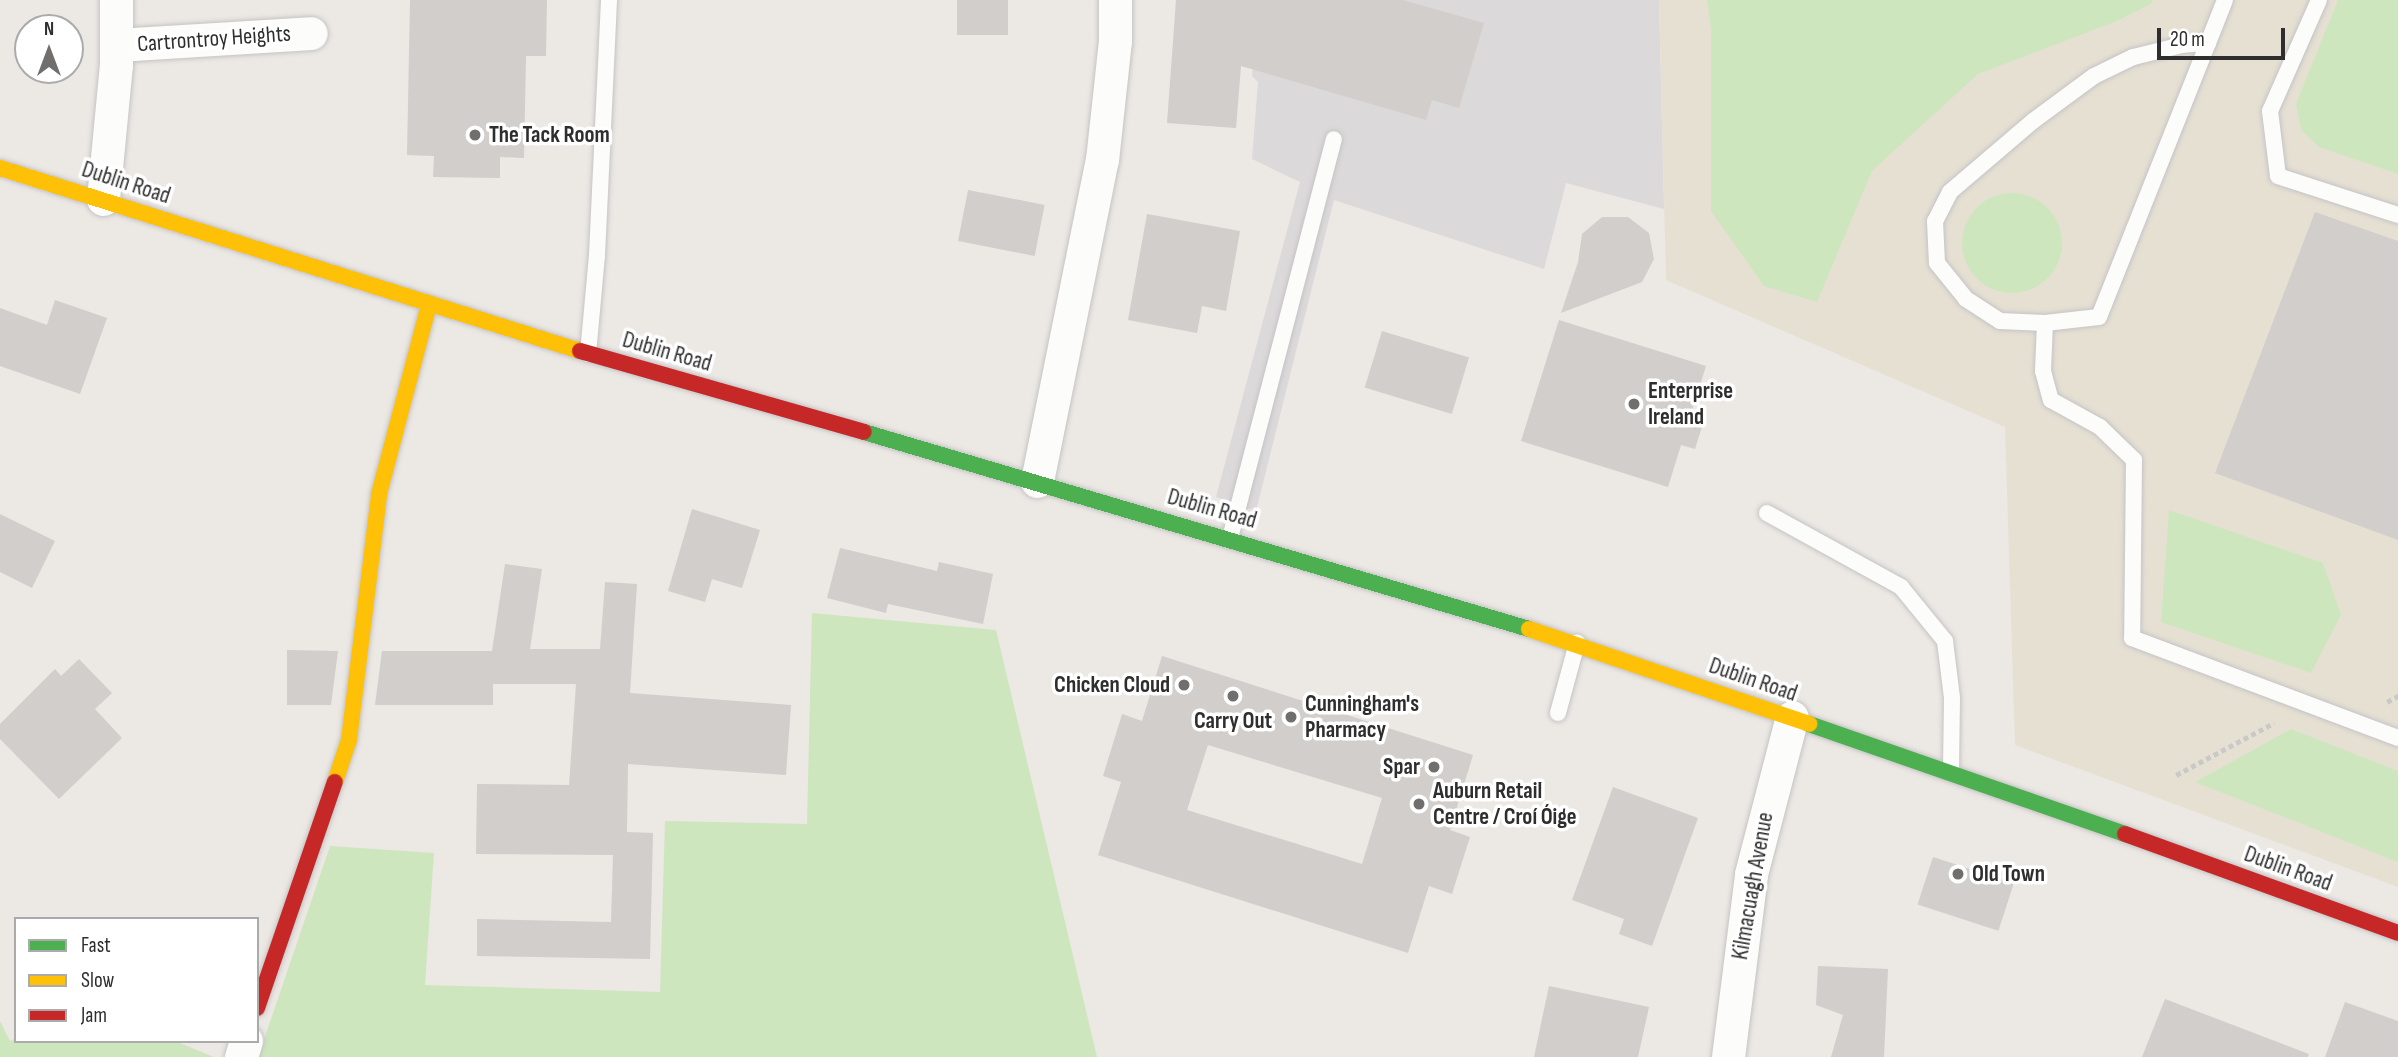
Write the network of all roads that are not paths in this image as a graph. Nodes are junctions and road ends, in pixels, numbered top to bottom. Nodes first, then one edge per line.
1 (116, 0) edge
2 (609, 0) edge
3 (1115, 0) edge
4 (2225, 0) edge
5 (2319, 0) edge
6 (311, 33) dead end
7 (2208, 43) junction
8 (117, 45) junction
9 (1334, 139) dead end
10 (0, 167) edge
11 (103, 199) junction
12 (2398, 215) edge
13 (429, 305) junction
14 (2045, 323) junction
15 (588, 354) junction
16 (1037, 481) junction
17 (1767, 513) dead end
18 (1230, 538) junction
19 (1577, 643) junction
20 (1558, 713) dead end
21 (1792, 717) junction
22 (2398, 738) edge
23 (1951, 773) junction
24 (2398, 933) edge
25 (259, 1002) edge
26 (1728, 1057) edge

1 - 8 street, Cartrontroy Heights
2 - 15 lane
3 - 16 street
4 - 7 lane
5 - 12 lane
6 - 8 street, Cartrontroy Heights
7 - 14 lane
7 - 14 lane
8 - 11 street, Cartrontroy Heights
9 - 18 lane
10 - 11 main road, Dublin Road
11 - 13 main road, Dublin Road
13 - 15 main road, Dublin Road
13 - 25 main road
14 - 22 lane
15 - 16 main road, Dublin Road
16 - 18 main road, Dublin Road
17 - 23 lane
18 - 19 main road, Dublin Road
19 - 20 lane
19 - 21 main road, Dublin Road
21 - 23 main road, Dublin Road
21 - 26 street, Kilmacuagh Avenue
23 - 24 main road, Dublin Road

